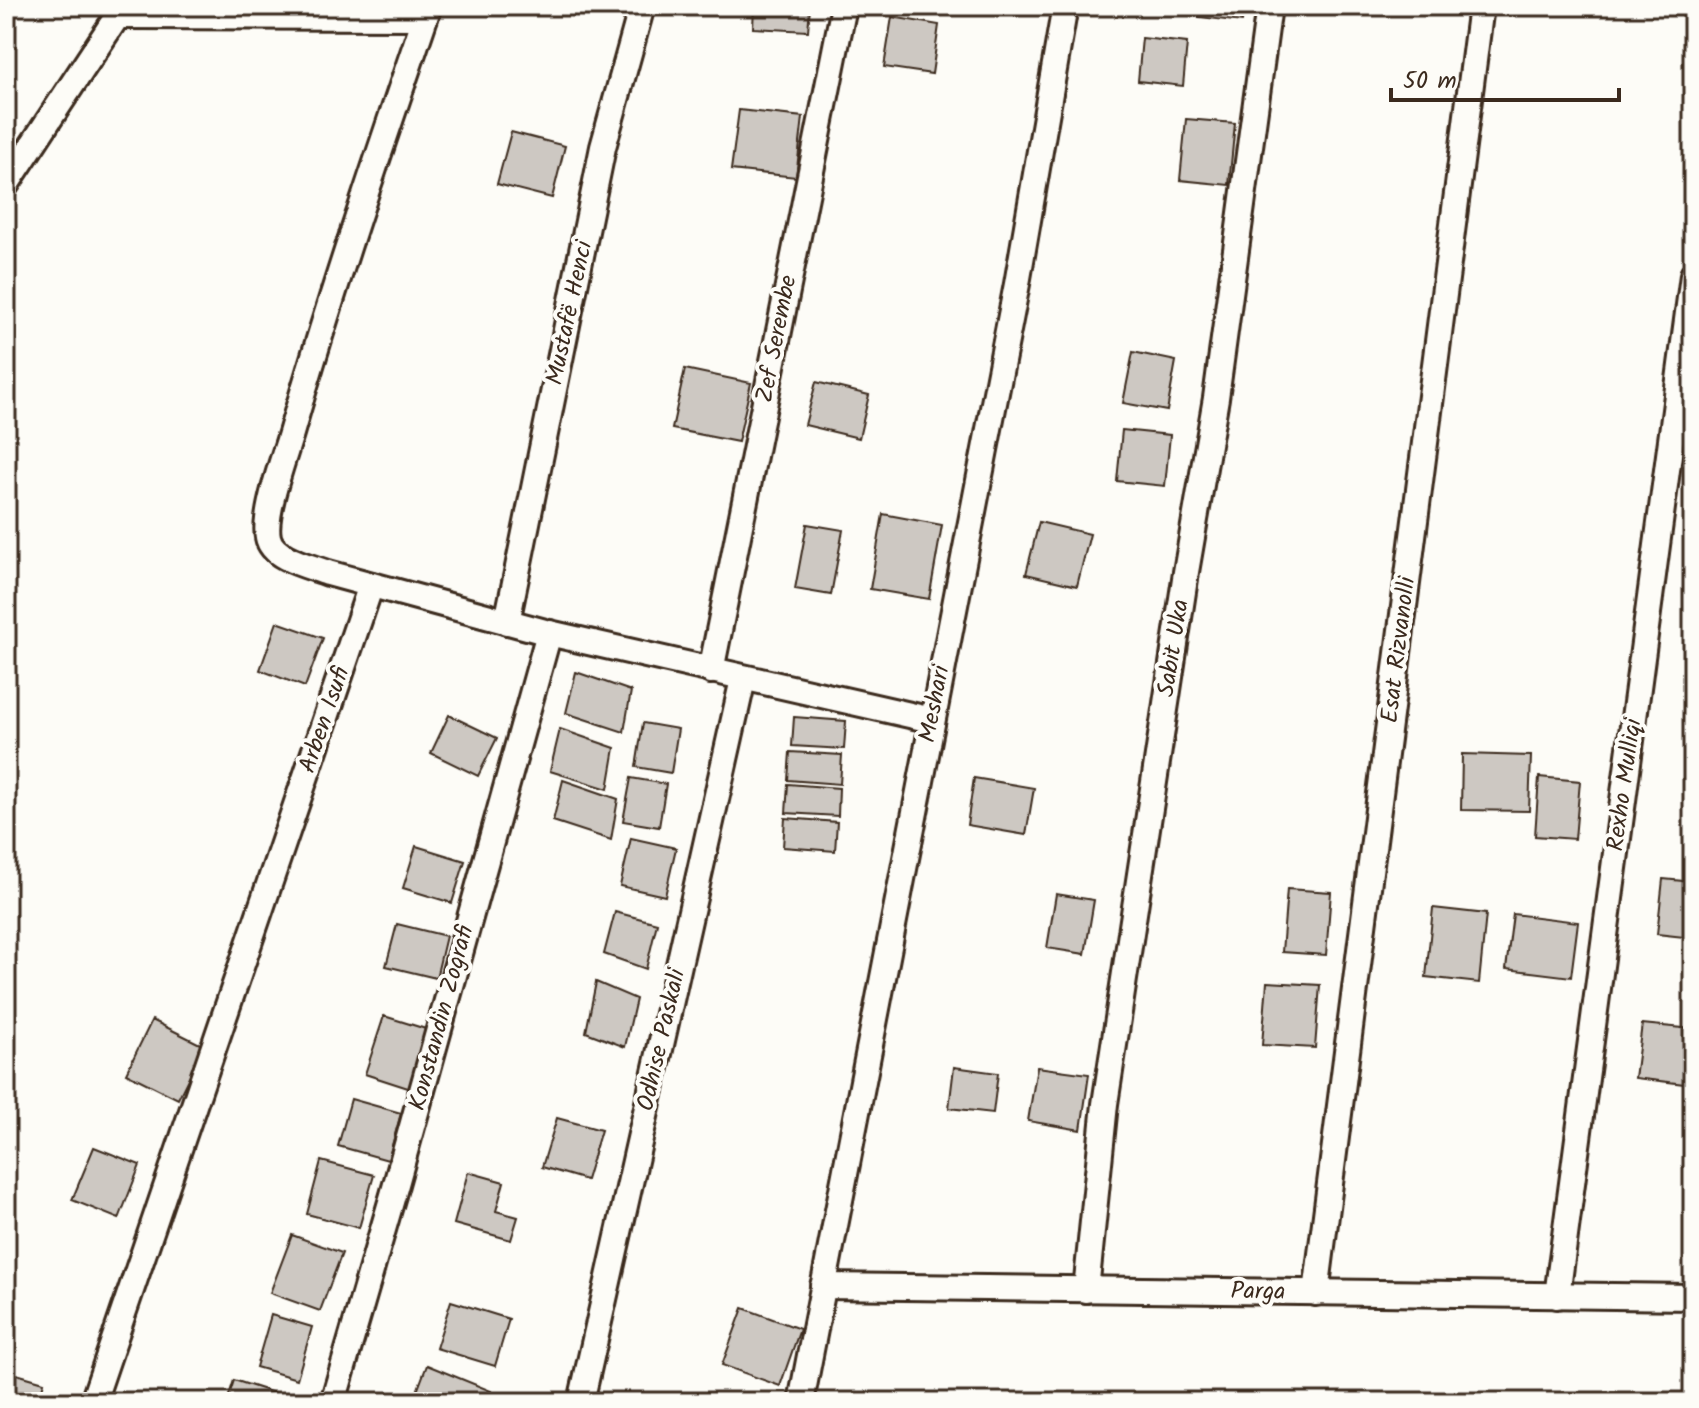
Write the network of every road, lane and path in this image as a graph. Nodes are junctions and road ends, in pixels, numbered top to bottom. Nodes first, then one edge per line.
1 (642, 6) edge
2 (844, 6) edge
3 (1065, 6) edge
4 (1269, 6) edge
5 (1481, 6) edge
6 (120, 11) edge
7 (427, 12) edge
8 (6, 185) edge
9 (1693, 275) edge
10 (371, 585) junction
11 (507, 622) junction
12 (549, 633) junction
13 (711, 671) junction
14 (743, 679) junction
15 (932, 720) junction
16 (823, 1286) junction
17 (1086, 1290) junction
18 (1316, 1293) junction
19 (1557, 1296) junction
20 (1693, 1297) edge
21 (93, 1402) edge
22 (333, 1402) edge
23 (581, 1402) edge
24 (801, 1402) edge

1 - 11 street, Mustafë Henci
2 - 13 street, Zef Serembe
3 - 15 street, Meshari
4 - 17 street, Sabit Uka
5 - 18 street, Esat Rizvanolli
6 - 7 street
6 - 8 street
7 - 10 street
9 - 19 street, Rexho Mulliqi
10 - 11 street
10 - 21 street, Arben Isufi
11 - 12 street
12 - 13 street
12 - 22 street, Konstandin Zografi
13 - 14 street
14 - 15 street
14 - 23 street, Odhise Paskali
15 - 16 street, Meshari
16 - 17 street, Parga
16 - 24 street, Meshari
17 - 18 street, Parga
18 - 19 street, Parga
19 - 20 street, Parga

